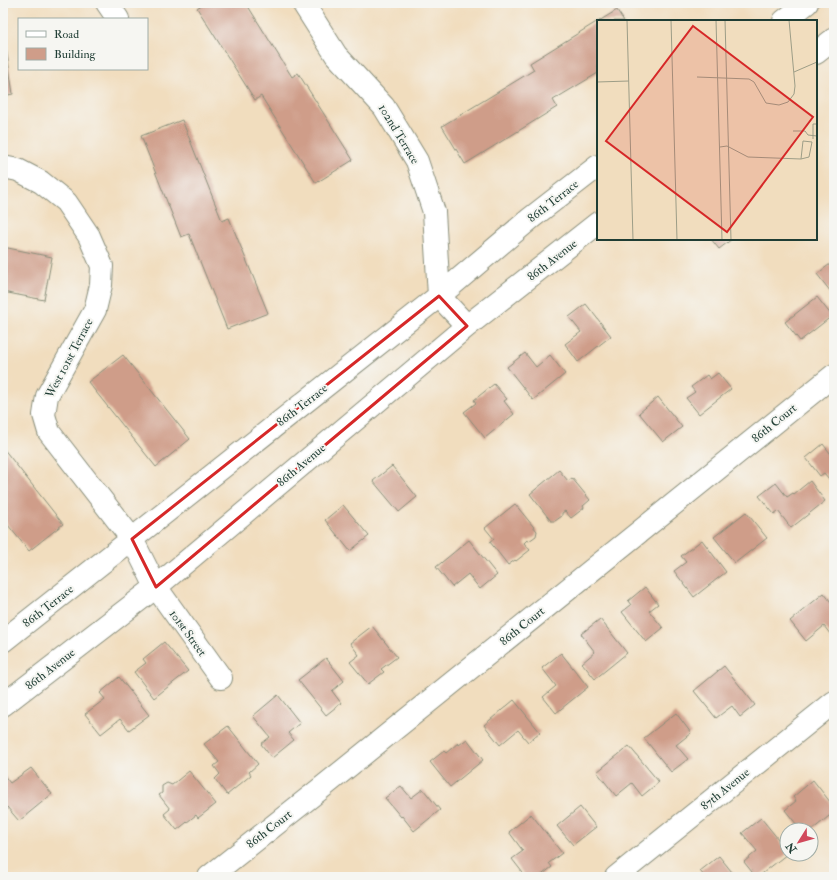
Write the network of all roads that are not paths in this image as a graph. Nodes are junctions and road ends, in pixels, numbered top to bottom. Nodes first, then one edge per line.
1 (107, 3) edge
2 (303, 3) edge
3 (807, 3) edge
4 (117, 18) edge
5 (785, 20) edge
6 (834, 39) edge
7 (817, 52) edge
8 (3, 167) edge
9 (597, 167) edge
10 (597, 225) edge
11 (439, 296) junction
12 (467, 326) junction
13 (834, 375) edge
14 (132, 539) junction
15 (156, 587) junction
16 (3, 641) edge
17 (221, 678) dead end
18 (834, 702) edge
19 (3, 705) edge
20 (209, 877) edge
21 (616, 877) edge

1 - 4 street
2 - 11 street, 102nd Terrace
3 - 5 street
6 - 7 street
8 - 14 street, West 101st Terrace
9 - 11 street, 86th Terrace
10 - 12 street, 86th Avenue
11 - 12 street
11 - 14 street, 86th Terrace
12 - 15 street, 86th Avenue
13 - 20 street, 86th Court
14 - 15 street, West 101st Terrace
14 - 16 street, 86th Terrace
15 - 17 street, 101st Street
15 - 19 street, 86th Avenue
18 - 21 street, 87th Avenue

